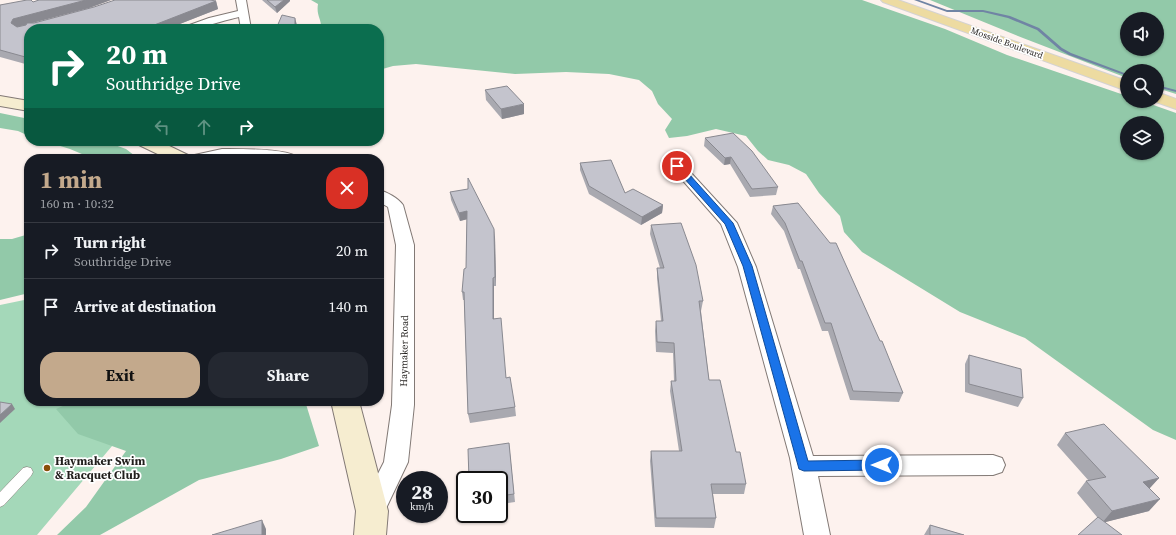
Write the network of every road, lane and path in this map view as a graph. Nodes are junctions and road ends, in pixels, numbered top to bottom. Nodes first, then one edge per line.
1 (241, 0) edge
2 (887, 0) edge
3 (243, 13) junction
4 (202, 24) edge
5 (245, 24) edge
6 (1120, 83) edge
7 (1164, 100) edge
8 (0, 101) edge
9 (1176, 104) edge
10 (24, 105) edge
11 (155, 146) edge
12 (172, 154) edge
13 (218, 154) edge
14 (256, 154) edge
15 (677, 166) dead end
16 (384, 198) edge
17 (347, 406) edge
18 (993, 465) dead end
19 (804, 466) junction
20 (27, 472) dead end
21 (0, 501) edge
22 (371, 523) edge
23 (817, 535) edge

1 - 3 street
2 - 6 main road, Mosside Boulevard
3 - 4 street
3 - 5 street
7 - 9 main road
8 - 10 main road
11 - 12 main road
13 - 14 street
15 - 19 street
16 - 22 street, Haymaker Road
17 - 22 main road, Haymaker Road
18 - 19 street
19 - 23 street
20 - 21 lane

